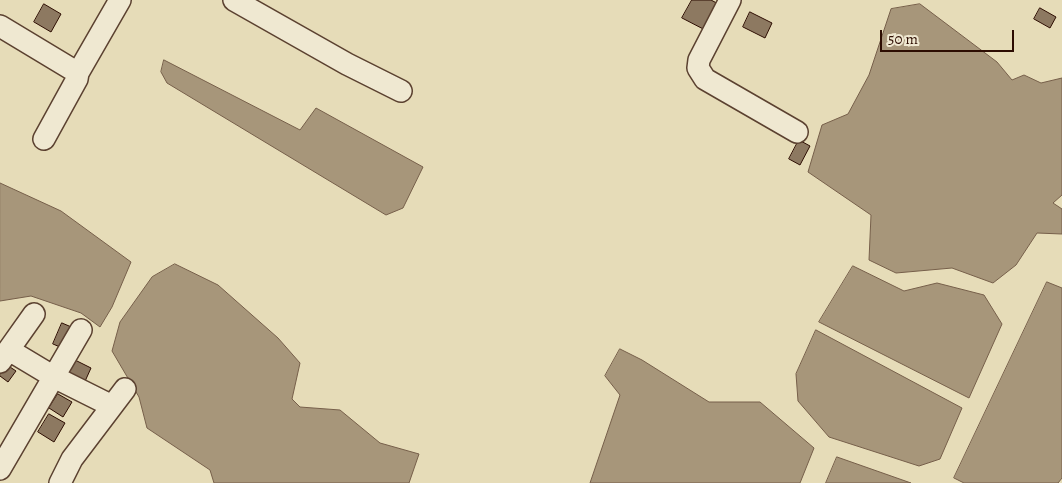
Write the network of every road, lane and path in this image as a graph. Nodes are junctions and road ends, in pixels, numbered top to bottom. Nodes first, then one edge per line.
1 (120, 0) edge
2 (234, 0) edge
3 (730, 0) edge
4 (0, 26) edge
5 (78, 73) junction
6 (401, 91) dead end
7 (797, 132) dead end
8 (44, 139) dead end
9 (34, 314) dead end
10 (81, 330) dead end
11 (4, 356) edge
12 (54, 377) junction
13 (125, 389) dead end
14 (112, 406) junction
15 (0, 469) edge
16 (60, 483) edge

1 - 5 street
2 - 6 street
3 - 7 street
4 - 5 street
5 - 8 street
9 - 11 street
10 - 12 street
11 - 12 street
12 - 14 street
12 - 15 street
13 - 14 street
14 - 16 street

